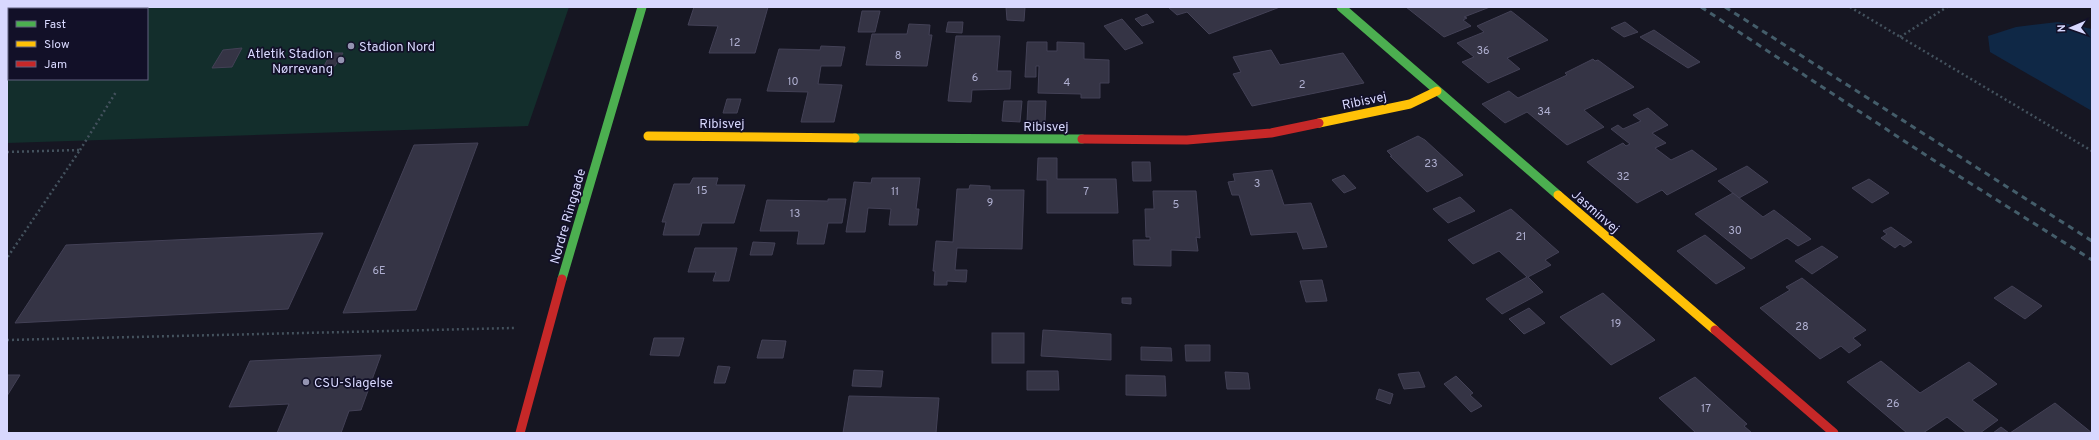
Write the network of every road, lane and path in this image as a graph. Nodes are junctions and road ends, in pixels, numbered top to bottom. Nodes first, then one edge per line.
1 (642, 7) edge
2 (1341, 7) edge
3 (1850, 7) edge
4 (1948, 7) edge
5 (1900, 37) junction
6 (1437, 91) junction
7 (116, 92) dead end
8 (648, 136) dead end
9 (80, 150) junction
10 (2092, 151) edge
11 (7, 152) edge
12 (7, 258) edge
13 (548, 327) junction
14 (7, 340) edge
15 (520, 433) edge
16 (1834, 433) edge

1 - 13 street, Nordre Ringgade
2 - 6 street, Jasminvej
3 - 5 path
4 - 5 path
5 - 10 path
6 - 8 street, Ribisvej
6 - 16 street, Jasminvej
7 - 9 path
9 - 11 path
9 - 12 path
13 - 14 path
13 - 15 street, Nordre Ringgade

